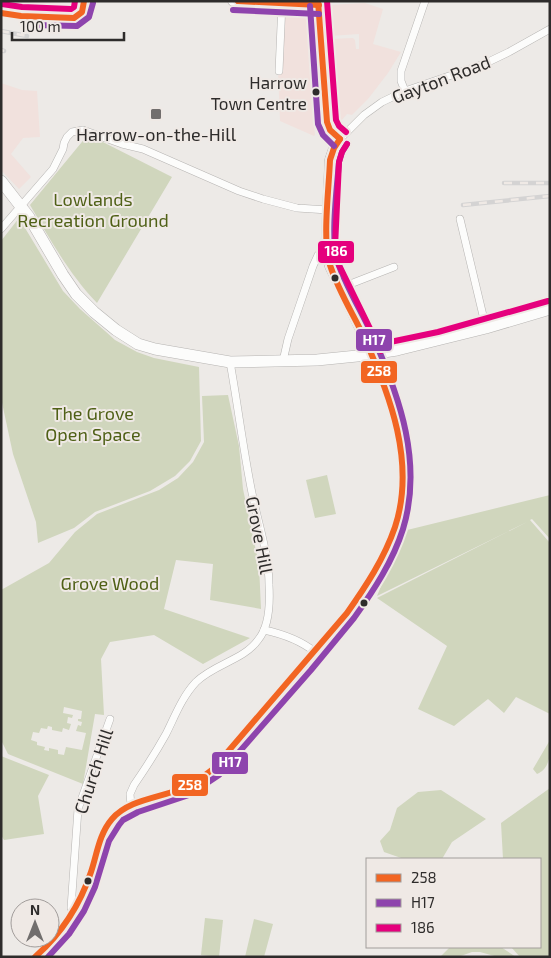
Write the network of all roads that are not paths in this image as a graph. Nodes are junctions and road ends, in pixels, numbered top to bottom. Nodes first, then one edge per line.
1 (233, 1) edge
2 (425, 1) edge
3 (282, 3) junction
4 (318, 3) edge
5 (550, 29) edge
6 (279, 71) dead end
7 (405, 91) junction
8 (340, 139) junction
9 (1, 181) edge
10 (20, 206) junction
11 (328, 208) junction
12 (460, 220) dead end
13 (1, 229) edge
14 (326, 248) junction
15 (394, 267) dead end
16 (340, 288) junction
17 (550, 309) edge
18 (486, 328) junction
19 (373, 355) junction
20 (282, 361) junction
21 (230, 362) junction
22 (264, 630) junction
23 (315, 652) junction
24 (110, 719) dead end
25 (132, 806) junction
26 (73, 914) junction
27 (36, 957) edge

1 - 3 main road
2 - 7 street
3 - 4 main road
3 - 6 street
4 - 8 main road
5 - 7 street, Gayton Road
7 - 8 street, Gayton Road
8 - 11 main road
9 - 10 main road
10 - 11 street
10 - 13 street
10 - 21 main road
11 - 14 main road
12 - 18 street
14 - 16 main road
14 - 20 street
15 - 16 street
16 - 19 main road
17 - 18 main road
18 - 19 main road
19 - 20 main road
19 - 23 street
20 - 21 main road
21 - 22 street, Grove Hill
22 - 23 street
22 - 25 street, Grove Hill
23 - 25 street
24 - 26 street, Church Hill
25 - 26 street
26 - 27 street

